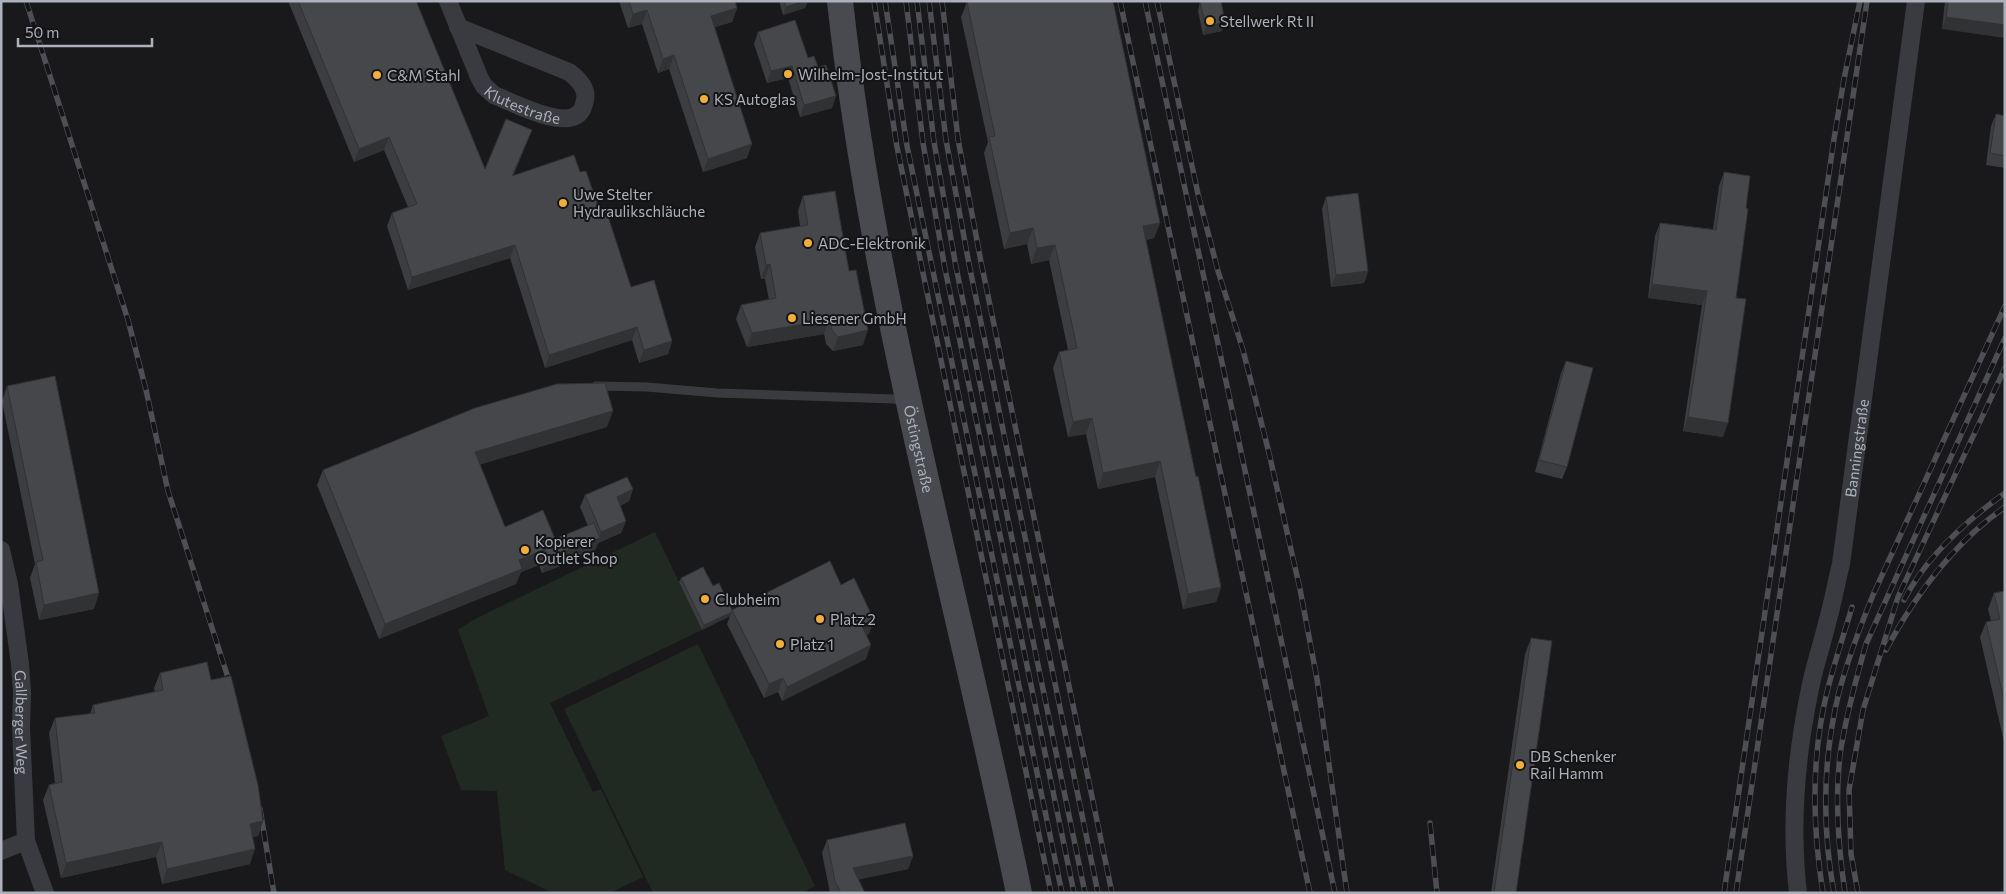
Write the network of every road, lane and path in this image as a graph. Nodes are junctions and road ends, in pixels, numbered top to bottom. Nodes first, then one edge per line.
1 (448, 1) edge
2 (840, 1) edge
3 (1916, 1) edge
4 (458, 26) junction
5 (596, 386) edge
6 (909, 402) junction
7 (1, 550) edge
8 (26, 841) junction
9 (1, 851) edge
10 (45, 893) edge
11 (1019, 893) edge
12 (1798, 893) edge

1 - 4 street, Klutestraße
2 - 6 street, Östingstraße
3 - 12 street, Banningstraße
4 - 4 street, Klutestraße
5 - 6 lane
6 - 11 street, Östingstraße
7 - 8 street, Gallberger Weg
8 - 9 street
8 - 10 street, Gallberger Weg

